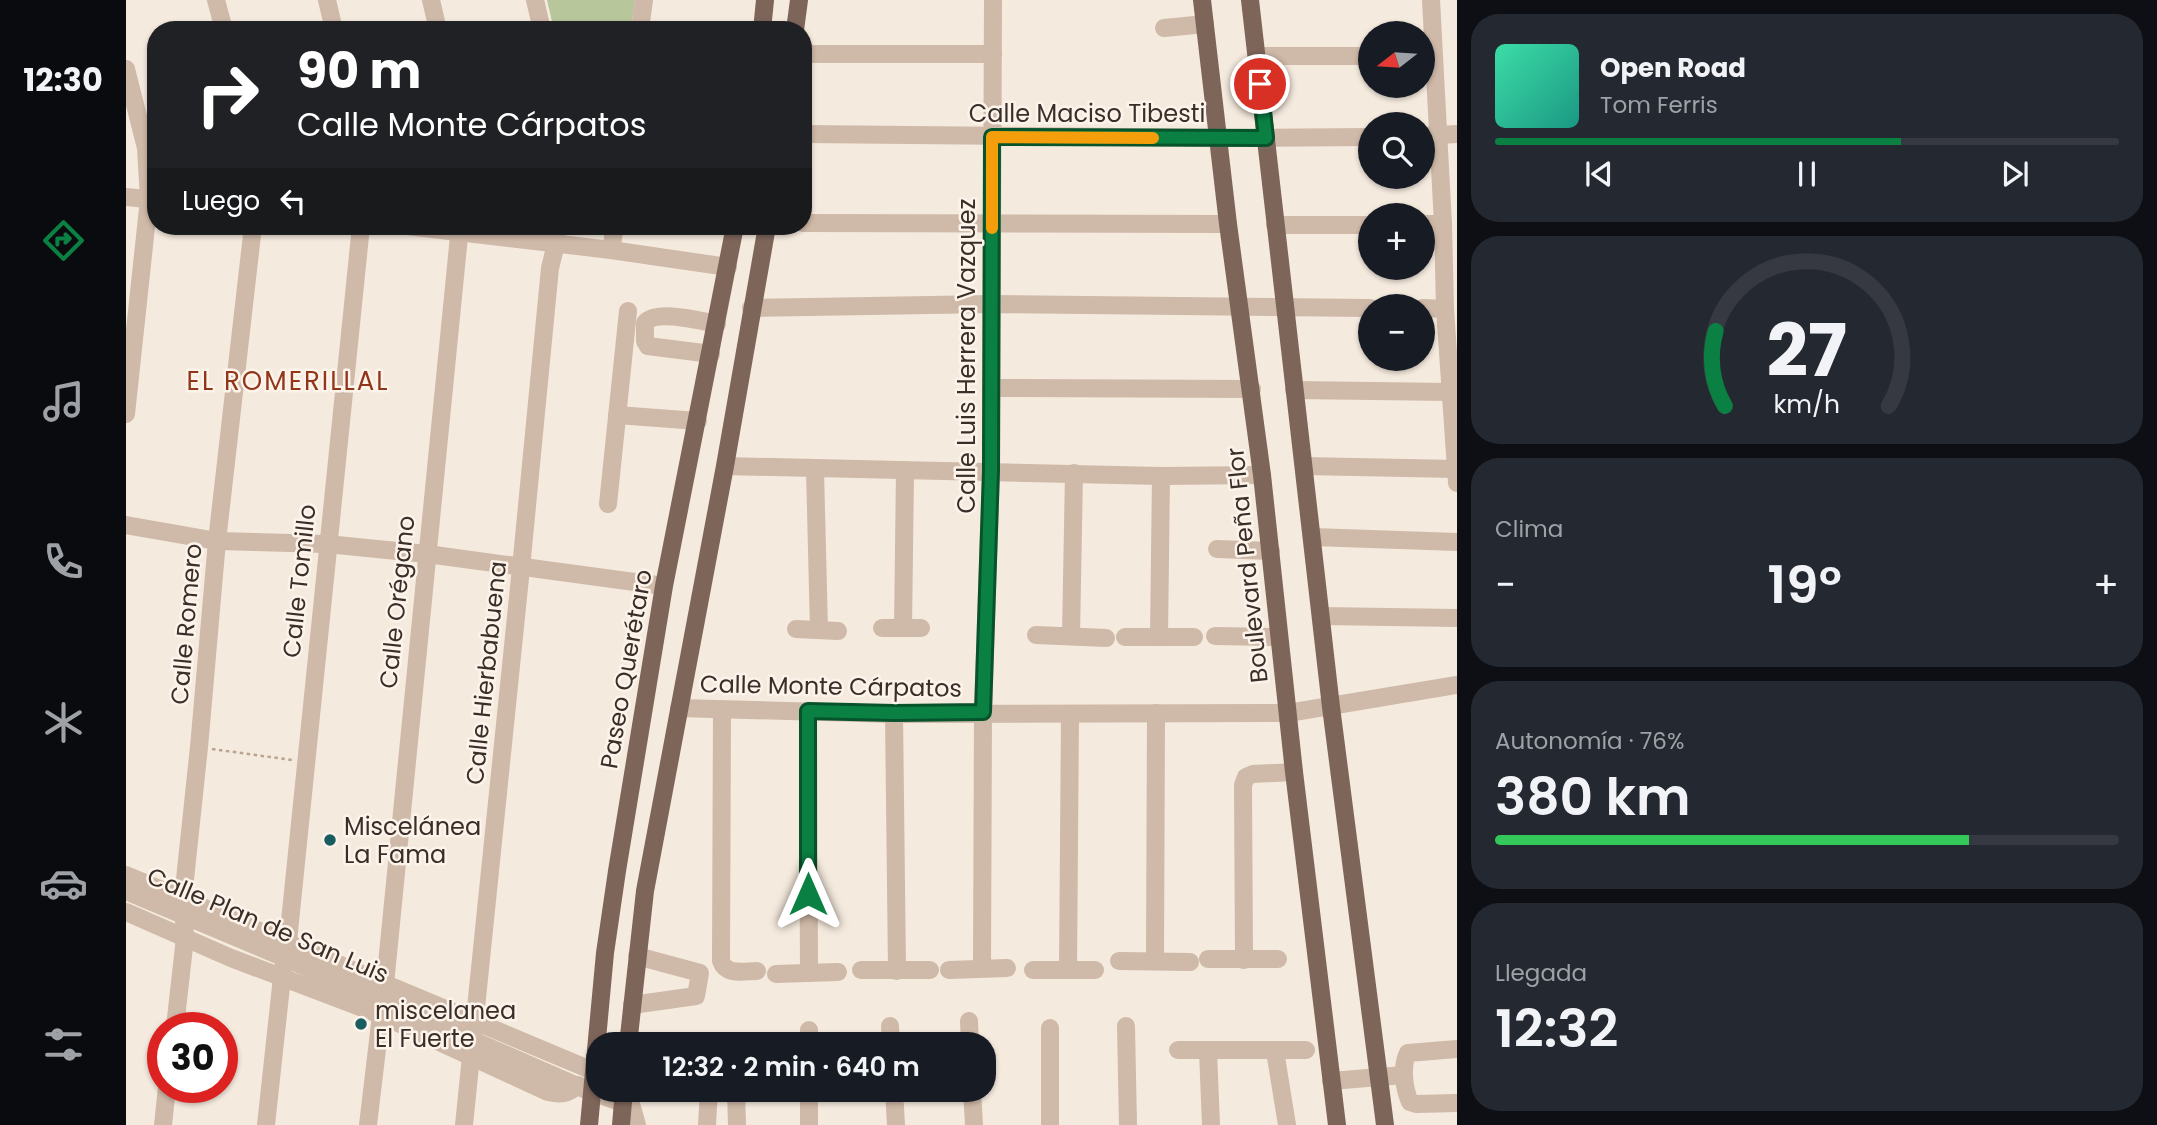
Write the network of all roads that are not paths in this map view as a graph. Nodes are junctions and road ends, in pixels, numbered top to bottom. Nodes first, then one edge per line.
1 (216, 0) edge
2 (327, 0) edge
3 (431, 0) edge
4 (535, 0) edge
5 (644, 0) edge
6 (765, 0) edge
7 (799, 0) edge
8 (993, 0) edge
9 (1202, 0) edge
10 (1250, 0) edge
11 (1431, 0) edge
12 (222, 21) edge
13 (332, 21) edge
14 (436, 21) edge
15 (540, 21) edge
16 (641, 21) edge
17 (763, 21) edge
18 (796, 21) edge
19 (1430, 21) edge
20 (1205, 24) junction
21 (1164, 28) dead end
22 (812, 54) edge
23 (993, 54) junction
24 (1358, 56) edge
25 (1257, 57) junction
26 (126, 69) edge
27 (812, 134) edge
28 (1457, 134) edge
29 (1358, 136) edge
30 (1435, 136) edge
31 (992, 137) junction
32 (1219, 138) junction
33 (1266, 138) junction
34 (147, 155) edge
35 (1435, 170) edge
36 (126, 197) edge
37 (147, 199) edge
38 (812, 223) edge
39 (992, 223) junction
40 (1228, 224) junction
41 (1435, 224) edge
42 (1443, 224) junction
43 (1275, 225) junction
44 (1358, 225) edge
45 (149, 235) edge
46 (252, 235) edge
47 (360, 235) edge
48 (459, 235) edge
49 (557, 235) edge
50 (614, 235) edge
51 (733, 235) edge
52 (764, 235) edge
53 (611, 250) junction
54 (728, 267) junction
55 (991, 304) junction
56 (1284, 307) junction
57 (751, 308) junction
58 (1241, 308) junction
59 (1358, 308) edge
60 (1435, 309) edge
61 (1445, 309) junction
62 (628, 312) dead end
63 (717, 324) junction
64 (711, 354) junction
65 (991, 388) junction
66 (1252, 389) junction
67 (1294, 390) junction
68 (1451, 391) junction
69 (126, 414) edge
70 (617, 415) junction
71 (698, 421) junction
72 (725, 466) junction
73 (1304, 466) junction
74 (815, 470) junction
75 (905, 471) junction
76 (991, 471) junction
77 (1074, 473) junction
78 (1262, 475) junction
79 (1161, 476) junction
80 (1457, 476) edge
81 (608, 505) dead end
82 (126, 525) edge
83 (1313, 537) junction
84 (217, 541) junction
85 (1457, 542) edge
86 (327, 544) junction
87 (1217, 549) dead end
88 (1271, 551) junction
89 (427, 554) junction
90 (521, 568) junction
91 (664, 586) junction
92 (1321, 616) junction
93 (1457, 618) edge
94 (882, 628) dead end
95 (796, 629) dead end
96 (819, 630) junction
97 (838, 631) dead end
98 (1037, 635) dead end
99 (1071, 636) junction
100 (1215, 636) dead end
101 (1125, 637) dead end
102 (1159, 637) junction
103 (1194, 637) dead end
104 (1279, 637) junction
105 (1106, 638) dead end
106 (1457, 685) edge
107 (1331, 707) junction
108 (679, 708) junction
109 (722, 710) junction
110 (808, 711) junction
111 (983, 712) junction
112 (894, 713) junction
113 (1156, 713) junction
114 (1288, 713) junction
115 (1070, 715) junction
116 (1294, 772) junction
117 (126, 875) edge
118 (126, 891) edge
119 (183, 907) junction
120 (126, 912) edge
121 (185, 938) junction
122 (287, 949) junction
123 (637, 956) junction
124 (1208, 959) dead end
125 (1278, 959) dead end
126 (1244, 960) junction
127 (1119, 961) dead end
128 (1155, 961) junction
129 (1190, 962) dead end
130 (982, 968) junction
131 (1007, 968) dead end
132 (930, 970) dead end
133 (949, 970) dead end
134 (1033, 970) dead end
135 (1068, 970) junction
136 (757, 971) dead end
137 (861, 971) dead end
138 (897, 971) junction
139 (1096, 971) dead end
140 (838, 972) dead end
141 (809, 973) junction
142 (776, 974) dead end
143 (281, 977) junction
144 (383, 1000) junction
145 (632, 1005) junction
146 (176, 1012) edge
147 (969, 1021) dead end
148 (890, 1026) dead end
149 (1126, 1026) dead end
150 (1050, 1028) dead end
151 (600, 1032) edge
152 (629, 1032) edge
153 (890, 1032) edge
154 (969, 1032) edge
155 (473, 1039) junction
156 (1457, 1049) edge
157 (1178, 1050) dead end
158 (1306, 1050) dead end
159 (1208, 1051) junction
160 (1275, 1051) junction
161 (586, 1069) edge
162 (1404, 1075) junction
163 (1379, 1077) junction
164 (1331, 1081) junction
165 (586, 1085) edge
166 (584, 1088) junction
167 (624, 1102) edge
168 (628, 1102) edge
169 (708, 1102) edge
170 (736, 1102) edge
171 (809, 1102) edge
172 (895, 1102) edge
173 (973, 1102) edge
174 (165, 1103) edge
175 (1457, 1103) edge
176 (163, 1125) edge
177 (266, 1125) edge
178 (368, 1125) edge
179 (464, 1125) edge
180 (589, 1125) edge
181 (621, 1125) edge
182 (637, 1125) edge
183 (707, 1125) edge
184 (737, 1125) edge
185 (809, 1125) edge
186 (897, 1125) edge
187 (974, 1125) edge
188 (1050, 1125) edge
189 (1128, 1125) edge
190 (1211, 1125) edge
191 (1287, 1125) edge
192 (1337, 1125) edge
193 (1385, 1125) edge

1 - 12 street
2 - 13 street
3 - 14 street
4 - 15 street
5 - 16 street
6 - 17 main road
7 - 18 main road
8 - 23 street, Calle Luis Herrera Vazquez
9 - 20 main road, Boulevard Peña Flor
10 - 25 main road
11 - 19 street
20 - 21 street
20 - 32 main road, Boulevard Peña Flor
22 - 23 street
23 - 31 street, Calle Luis Herrera Vazquez
24 - 25 street
25 - 33 main road
26 - 34 street
27 - 31 street, Calle Maciso Tibesti
28 - 30 street
29 - 33 street, Calle Maciso Tibesti
31 - 32 street, Calle Maciso Tibesti
31 - 39 street, Calle Luis Herrera Vazquez
32 - 33 street, Calle Maciso Tibesti
32 - 40 main road, Boulevard Peña Flor
33 - 43 main road
35 - 42 street
36 - 37 street
38 - 39 street
39 - 40 street
39 - 55 street, Calle Luis Herrera Vazquez
40 - 58 main road, Boulevard Peña Flor
41 - 42 street
42 - 61 street
43 - 44 street
43 - 56 main road
45 - 69 street
46 - 84 street, Calle Romero
47 - 86 street, Calle Tomillo
48 - 89 street, Calle Orégano
49 - 53 street
49 - 90 street, Calle Hierbabuena
50 - 53 street
51 - 54 main road, Paseo Querétaro
52 - 57 main road
53 - 54 street
54 - 63 main road, Paseo Querétaro
55 - 57 street
55 - 58 street
55 - 65 street, Calle Luis Herrera Vazquez
56 - 58 street
56 - 59 street
56 - 67 main road
57 - 72 main road
58 - 66 main road, Boulevard Peña Flor
60 - 61 street
61 - 68 street
62 - 70 street
63 - 64 main road, Paseo Querétaro
63 - 64 street
64 - 71 main road, Paseo Querétaro
65 - 66 street
65 - 76 street, Calle Luis Herrera Vazquez
66 - 78 main road, Boulevard Peña Flor
67 - 68 street
67 - 73 main road
68 - 80 street
70 - 71 street
70 - 81 street
71 - 91 main road, Paseo Querétaro
72 - 74 street
72 - 108 main road
73 - 80 street
73 - 83 main road
74 - 75 street
74 - 96 street
75 - 76 street
75 - 94 street
76 - 77 street
76 - 111 street, Calle Luis Herrera Vazquez
77 - 79 street
77 - 99 street
78 - 79 street
78 - 88 main road, Boulevard Peña Flor
79 - 102 street
82 - 84 street
83 - 85 street
83 - 92 main road
84 - 86 street
84 - 119 street, Calle Romero
86 - 89 street
86 - 122 street, Calle Tomillo
87 - 88 street
88 - 104 main road, Boulevard Peña Flor
89 - 90 street
89 - 144 street, Calle Orégano
90 - 91 street
90 - 155 street, Calle Hierbabuena
91 - 151 main road, Paseo Querétaro
92 - 93 street
92 - 107 main road
95 - 96 street
96 - 97 street
98 - 99 street
99 - 105 street
100 - 104 street
101 - 102 street
102 - 103 street
104 - 114 main road, Boulevard Peña Flor
106 - 107 street, Calle Monte Cárpatos
107 - 114 street, Calle Monte Cárpatos
107 - 163 main road
108 - 109 street, Calle Monte Cárpatos
108 - 123 main road
109 - 110 street, Calle Monte Cárpatos
109 - 136 street
110 - 112 street, Calle Monte Cárpatos
110 - 141 street
111 - 112 street, Calle Monte Cárpatos
111 - 115 street, Calle Monte Cárpatos
111 - 130 street, Calle Monte Cárpatos
112 - 138 street
113 - 114 street, Calle Monte Cárpatos
113 - 115 street, Calle Monte Cárpatos
113 - 128 street
114 - 116 main road, Boulevard Peña Flor
115 - 135 street
116 - 126 street
116 - 164 main road, Boulevard Peña Flor
117 - 119 street, Calle Plan de San Luis
118 - 119 street, Calle Plan de San Luis
119 - 121 street, Calle Romero
119 - 122 street, Calle Plan de San Luis
120 - 121 street
121 - 143 street
121 - 146 street, Calle Romero
122 - 143 street, Calle Tomillo
122 - 144 street, Calle Plan de San Luis
123 - 145 main road
123 - 145 street
124 - 126 street
125 - 126 street
127 - 128 street
128 - 129 street
130 - 131 street
130 - 133 street
132 - 138 street
134 - 135 street
135 - 139 street
137 - 138 street
140 - 141 street
141 - 142 street
143 - 144 street
143 - 177 street, Calle Tomillo
144 - 155 street, Calle Plan de San Luis
144 - 155 street
144 - 178 street, Calle Orégano
145 - 152 main road
147 - 154 street
148 - 153 street
149 - 189 street
150 - 188 street
155 - 161 street, Calle Plan de San Luis
155 - 166 street, Calle Plan de San Luis
155 - 179 street, Calle Hierbabuena
156 - 162 street
157 - 159 street
158 - 160 street
159 - 160 street
159 - 190 street
160 - 191 street
162 - 163 street
162 - 175 street
163 - 164 street
163 - 193 main road
164 - 192 main road, Boulevard Peña Flor
165 - 166 main road, Paseo Querétaro
166 - 180 main road, Paseo Querétaro
167 - 181 main road
168 - 182 street
169 - 183 street
170 - 184 street
171 - 185 street
172 - 186 street
173 - 187 street
174 - 176 street

